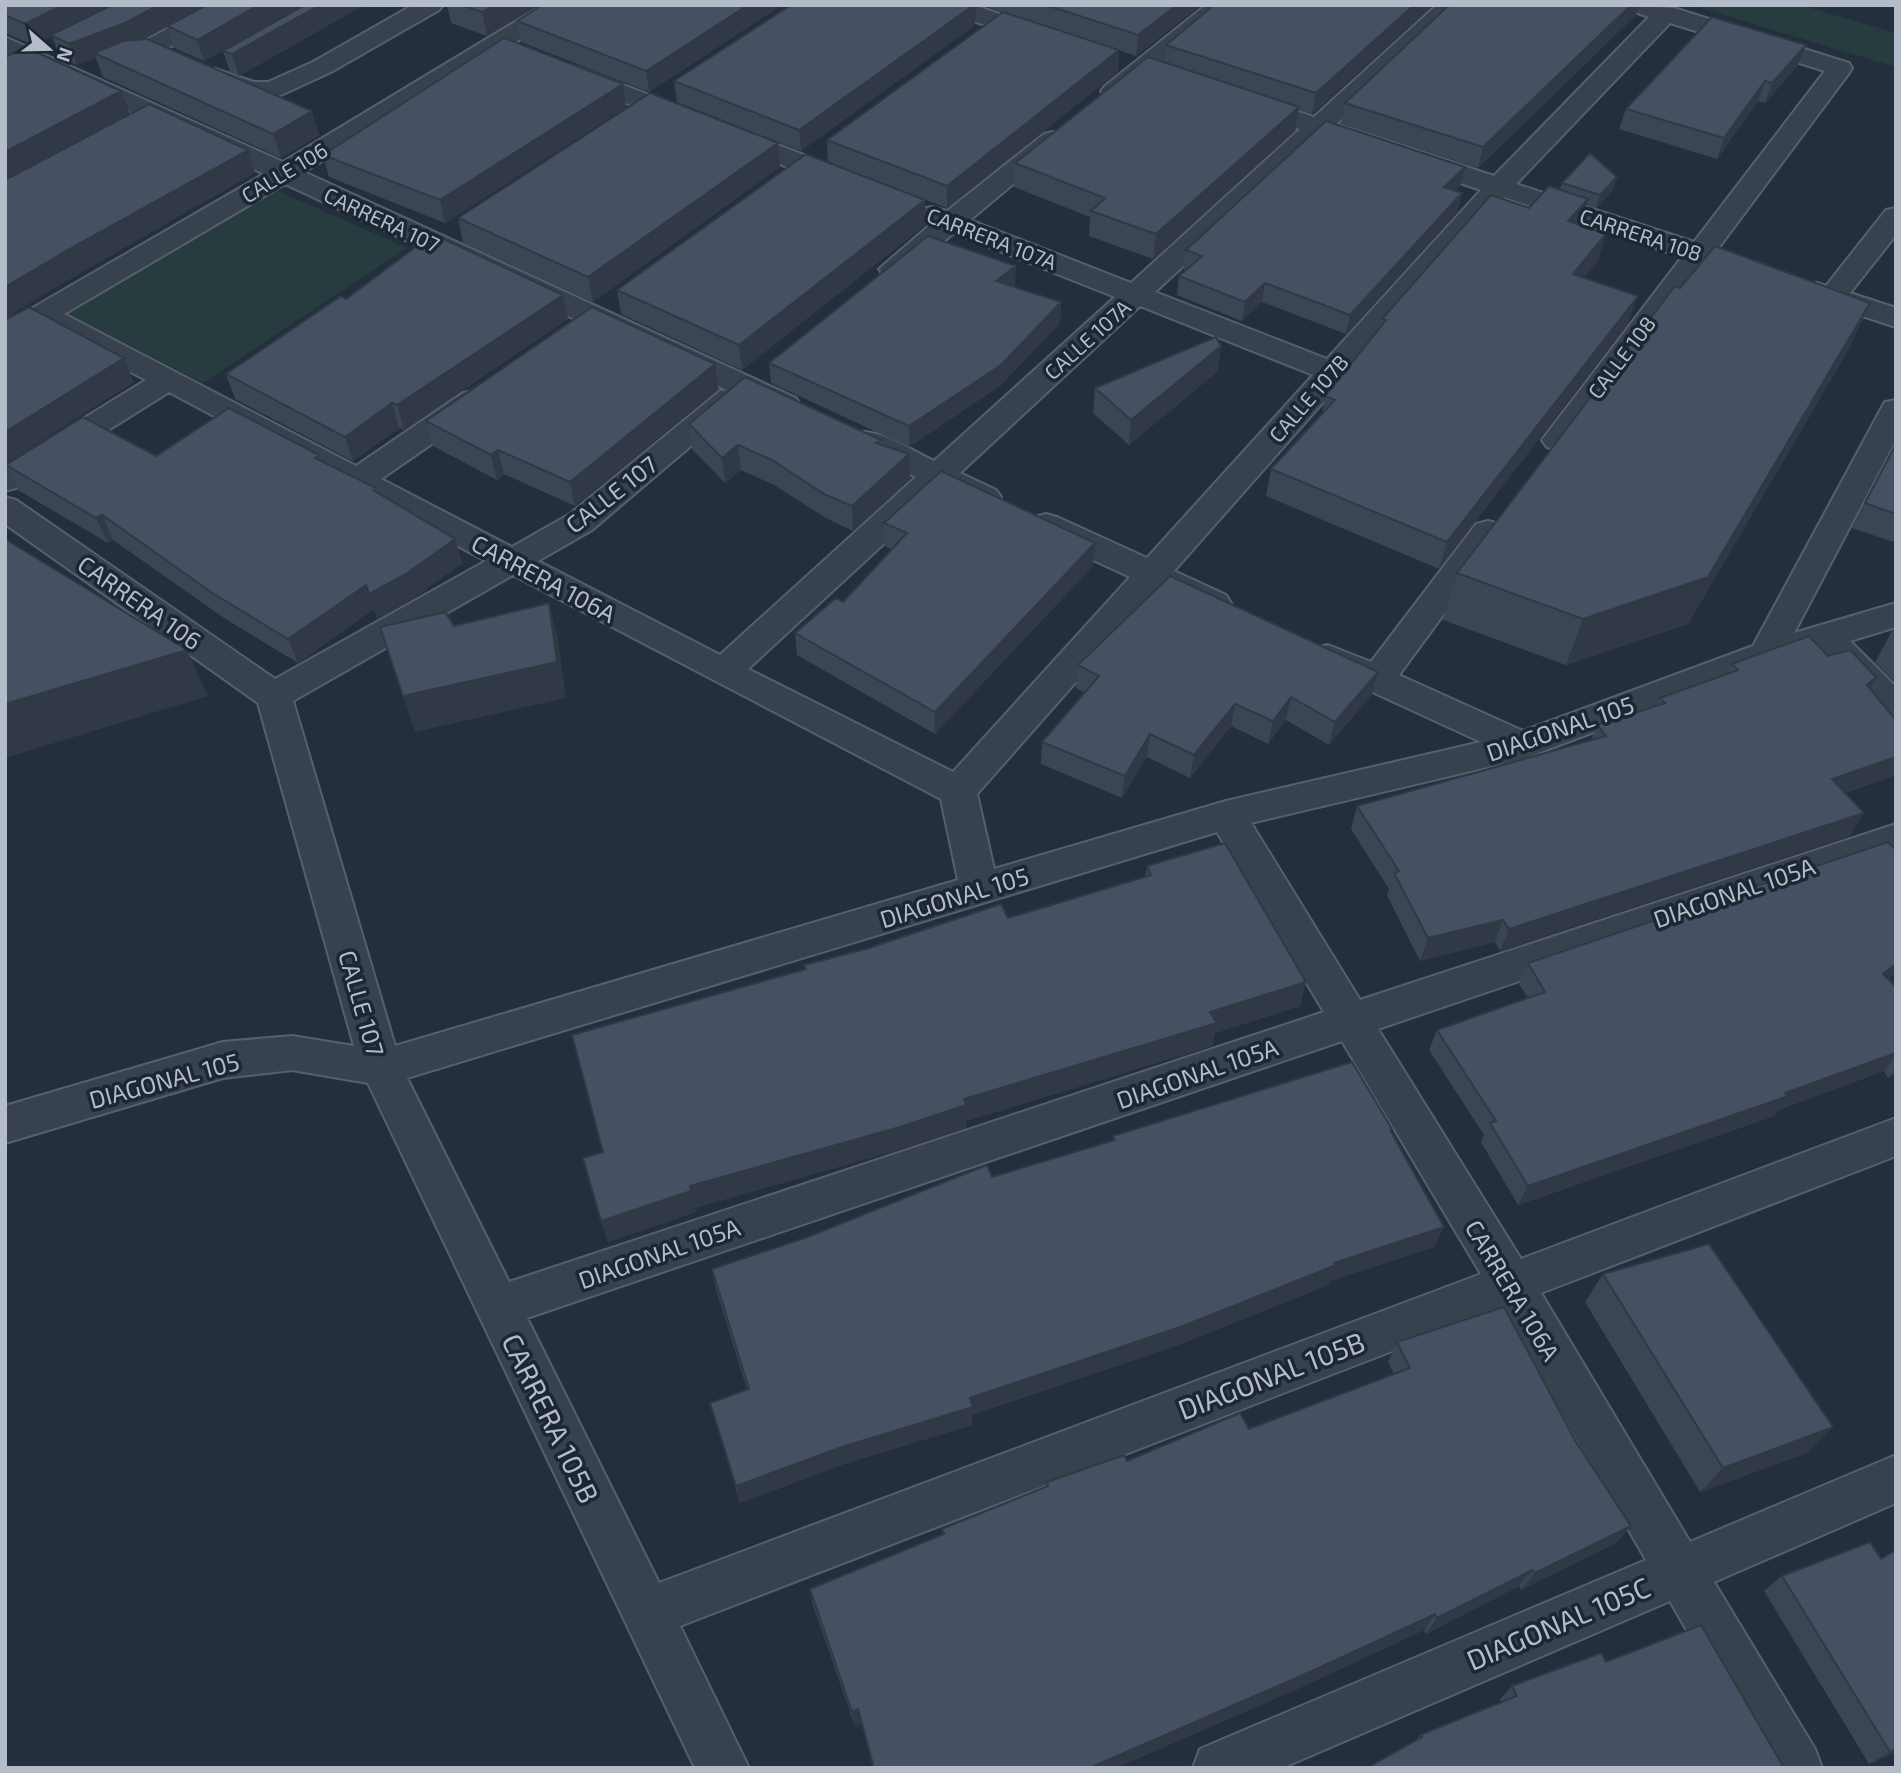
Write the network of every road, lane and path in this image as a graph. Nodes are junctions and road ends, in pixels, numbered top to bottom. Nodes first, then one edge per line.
1 (231, 5) edge
2 (431, 5) edge
3 (560, 5) edge
4 (948, 5) edge
5 (1221, 5) edge
6 (1451, 5) edge
7 (1652, 9) edge
8 (1063, 43) edge
9 (5, 44) edge
10 (497, 44) junction
11 (45, 51) junction
12 (144, 51) junction
13 (523, 54) edge
14 (230, 59) edge
15 (549, 64) edge
16 (194, 68) junction
17 (5, 72) edge
18 (77, 77) junction
19 (675, 89) edge
20 (1217, 94) edge
21 (640, 111) junction
22 (1318, 127) junction
23 (284, 173) junction
24 (1497, 187) junction
25 (865, 188) edge
26 (902, 203) edge
27 (1896, 216) edge
28 (952, 222) junction
29 (1699, 253) junction
30 (1864, 255) junction
31 (1896, 265) edge
32 (876, 283) edge
33 (1136, 294) junction
34 (1832, 297) junction
35 (43, 314) junction
36 (1896, 318) edge
37 (5, 336) edge
38 (1331, 371) junction
39 (755, 378) junction
40 (169, 379) junction
41 (493, 387) edge
42 (1896, 409) edge
43 (805, 414) edge
44 (841, 431) edge
45 (1542, 461) edge
46 (938, 475) junction
47 (357, 480) junction
48 (5, 481) edge
49 (5, 508) edge
50 (1501, 515) edge
51 (513, 562) junction
52 (1152, 575) junction
53 (1240, 615) edge
54 (1896, 615) edge
55 (1825, 636) junction
56 (1302, 644) edge
57 (1766, 654) junction
58 (723, 672) junction
59 (1377, 679) junction
60 (274, 696) junction
61 (1896, 709) edge
62 (1522, 746) junction
63 (958, 791) junction
64 (1226, 815) junction
65 (1896, 838) edge
66 (979, 890) junction
67 (1350, 1021) junction
68 (381, 1068) junction
69 (5, 1125) edge
70 (1896, 1137) edge
71 (1511, 1284) junction
72 (498, 1307) junction
73 (1896, 1479) edge
74 (1679, 1571) junction
75 (647, 1613) junction
76 (723, 1768) edge
77 (1219, 1768) edge
78 (1796, 1768) edge

1 - 12 street
2 - 16 street
3 - 10 street, CALLE 106
4 - 8 street
5 - 28 street
6 - 22 street, CALLE 107A
7 - 24 street, CALLE 107B
7 - 29 street, CALLE 108
9 - 11 street, CARRERA 107
10 - 13 street
10 - 23 street, CALLE 106
11 - 17 street
11 - 18 street, CARRERA 107
12 - 16 street
12 - 18 street
14 - 16 street
15 - 21 street
18 - 23 street, CARRERA 107
19 - 21 street
20 - 22 street, CARRERA 108
21 - 25 street
22 - 24 street, CARRERA 108
22 - 33 street, CALLE 107A
23 - 35 street, CALLE 106
23 - 39 street, CARRERA 107
24 - 29 street, CARRERA 108
24 - 38 street, CALLE 107B
26 - 28 street, CARRERA 107A
27 - 30 street
28 - 32 street
28 - 33 street, CARRERA 107A
29 - 34 street, CARRERA 108
29 - 45 street, CALLE 108
30 - 31 street
30 - 34 street
33 - 38 street, CARRERA 107A
33 - 46 street, CALLE 107A
34 - 36 street, CARRERA 108
35 - 37 street, CALLE 106
35 - 40 street, CARRERA 106A
38 - 52 street, CALLE 107B
39 - 43 street, CARRERA 107
39 - 51 street, CALLE 107
40 - 47 street, CARRERA 106A
40 - 48 street
41 - 47 street
42 - 57 street
44 - 46 street
46 - 52 street
46 - 58 street, CALLE 107A
47 - 51 street, CARRERA 106A
49 - 60 street, CARRERA 106
50 - 59 street
51 - 58 street, CARRERA 106A
51 - 60 street, CALLE 107
52 - 53 street
52 - 63 street, CALLE 107B
54 - 55 street, DIAGONAL 105
55 - 57 street, DIAGONAL 105
55 - 61 street
56 - 59 street
57 - 62 street, DIAGONAL 105
58 - 63 street, CARRERA 106A
59 - 62 street
60 - 68 street, CALLE 107
62 - 64 street, DIAGONAL 105
63 - 66 street
64 - 66 street, DIAGONAL 105
64 - 67 street, CARRERA 106A
65 - 67 street, DIAGONAL 105A
66 - 68 street, DIAGONAL 105
67 - 71 street, CARRERA 106A
67 - 72 street, DIAGONAL 105A
68 - 69 street, DIAGONAL 105
68 - 72 street, CARRERA 105B
70 - 71 street, DIAGONAL 105B
71 - 74 street, CARRERA 106A
71 - 75 street, DIAGONAL 105B
72 - 75 street, CARRERA 105B
73 - 74 street, DIAGONAL 105C
74 - 77 street, DIAGONAL 105C
74 - 78 street, CARRERA 106A
75 - 76 street, CARRERA 105B

